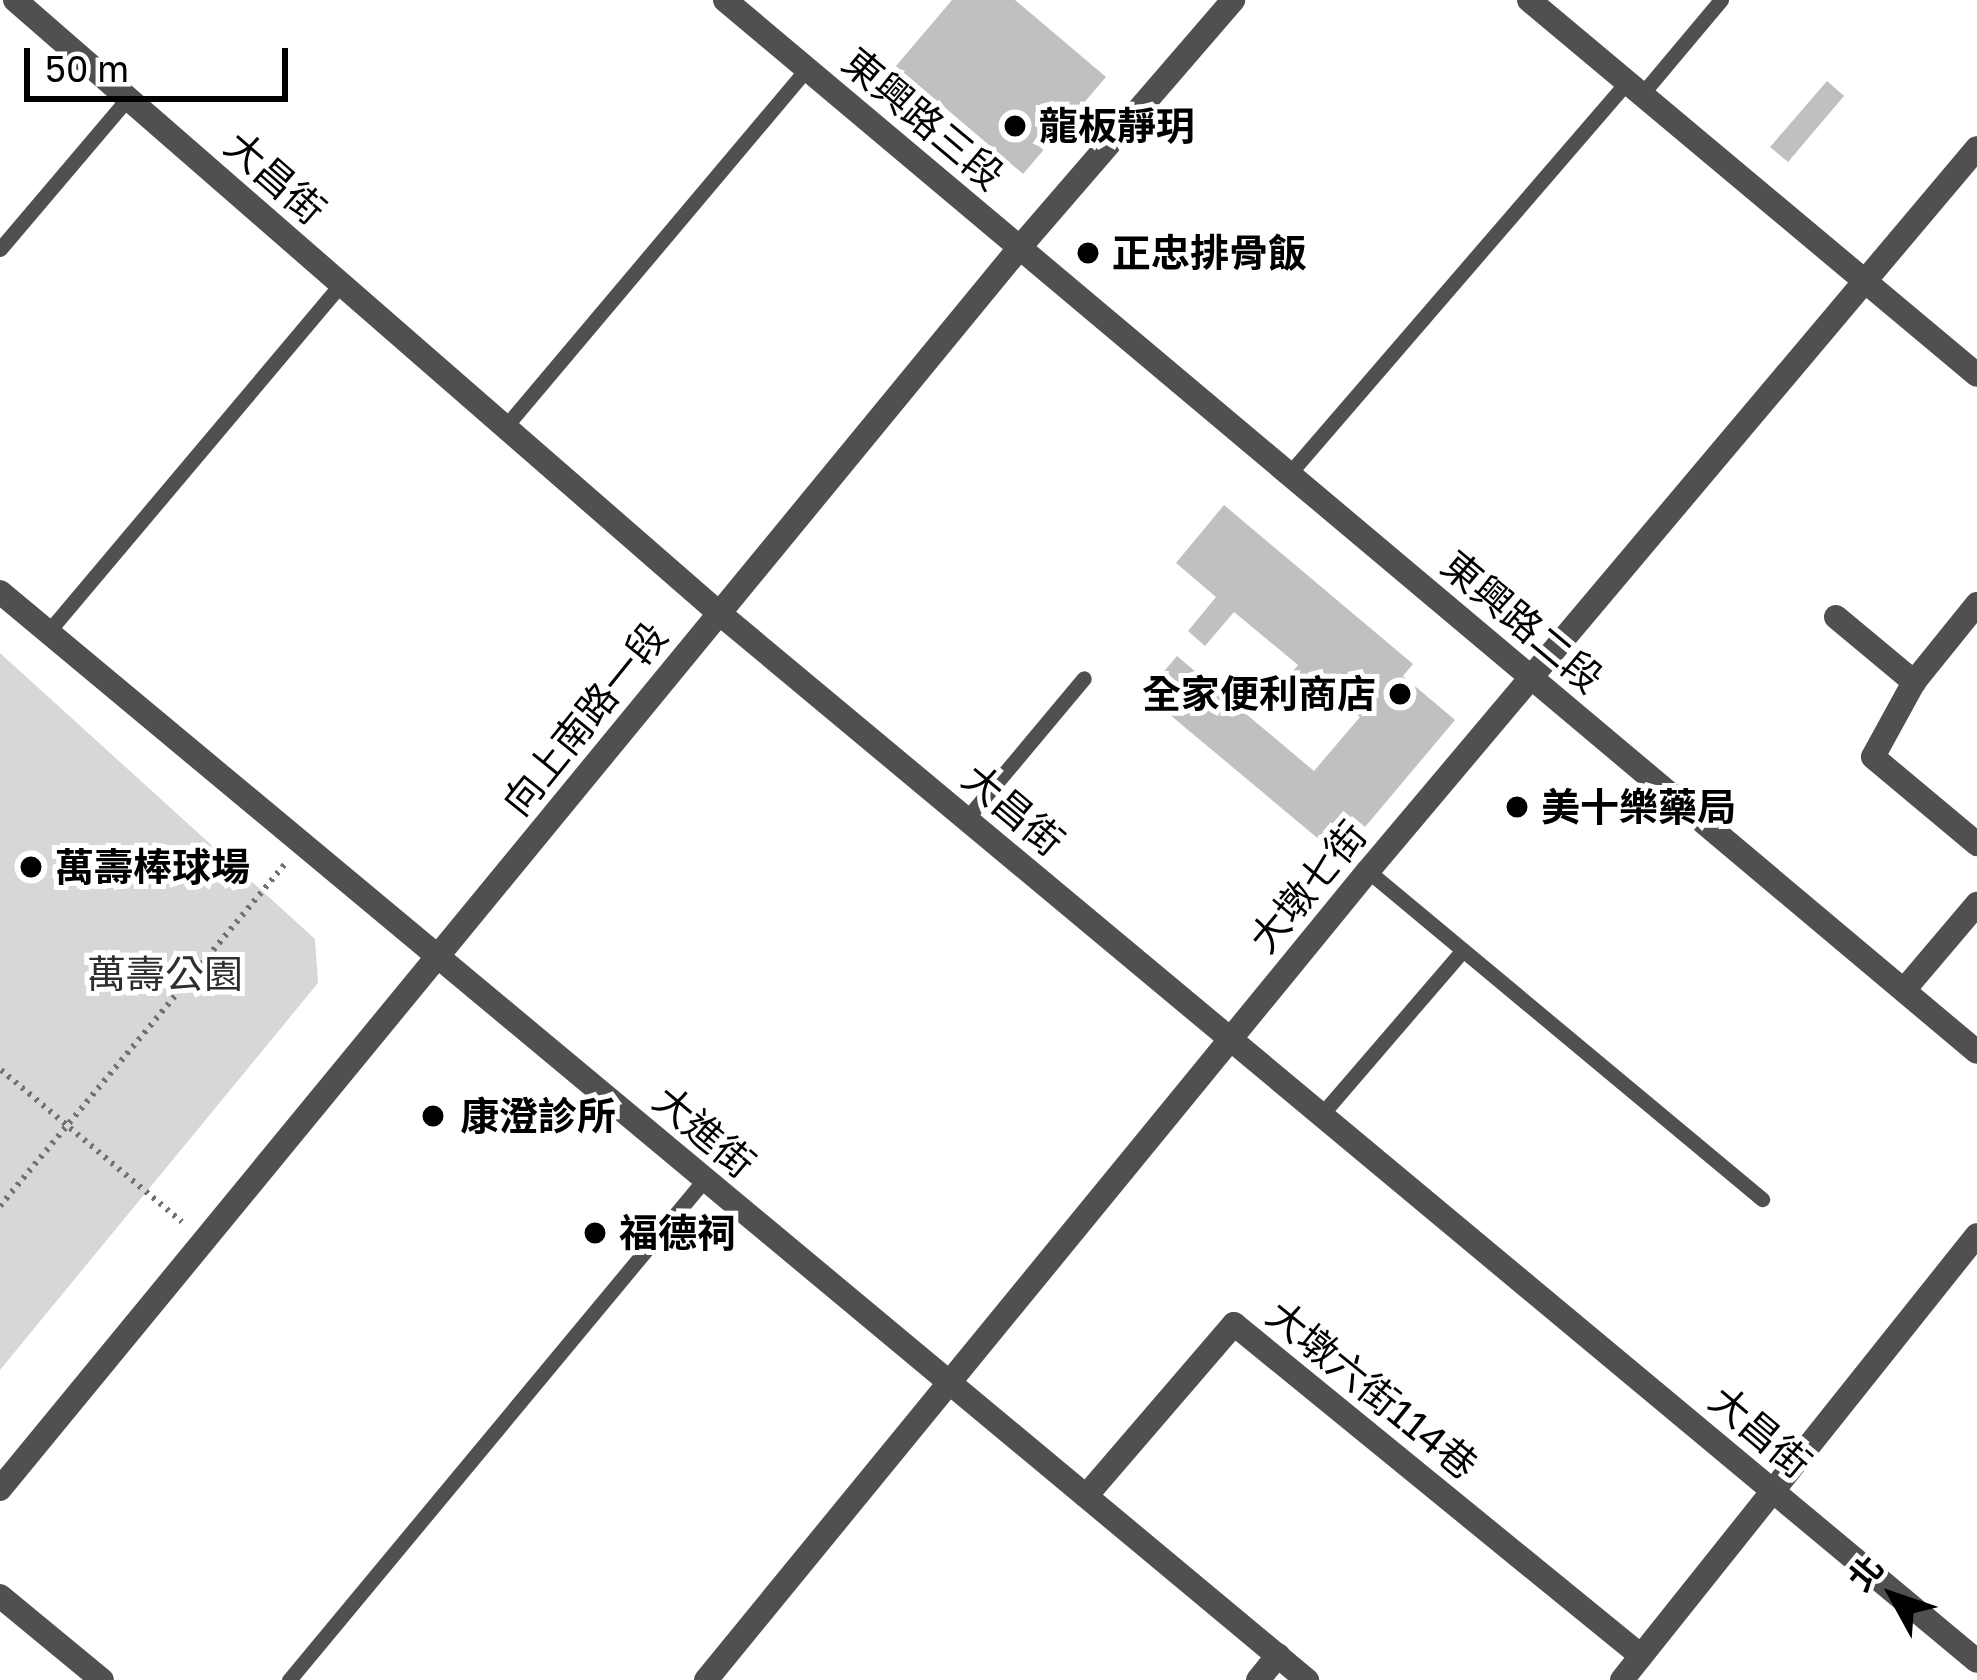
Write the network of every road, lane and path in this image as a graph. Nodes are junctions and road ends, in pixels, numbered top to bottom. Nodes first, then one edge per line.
1 (15, 0) edge
2 (725, 0) edge
3 (1233, 0) edge
4 (1529, 0) edge
5 (1721, 0) edge
6 (807, 69) junction
7 (1635, 88) junction
8 (128, 98) junction
9 (1977, 148) edge
10 (1021, 246) junction
11 (0, 249) edge
12 (1864, 282) junction
13 (342, 283) junction
14 (1977, 375) edge
15 (506, 426) junction
16 (1289, 474) junction
17 (0, 592) edge
18 (1977, 604) edge
19 (719, 614) junction
20 (1836, 617) dead end
21 (48, 632) junction
22 (1531, 676) junction
23 (1084, 678) dead end
24 (1915, 682) junction
25 (967, 818) junction
26 (302, 844) junction
27 (1977, 844) edge
28 (1368, 871) junction
29 (1977, 904) edge
30 (1463, 950) junction
31 (437, 956) junction
32 (1904, 990) junction
33 (1228, 1039) junction
34 (1977, 1052) edge
35 (1, 1070) edge
36 (1322, 1114) junction
37 (68, 1125) junction
38 (705, 1179) junction
39 (1762, 1198) dead end
40 (0, 1206) edge
41 (1977, 1235) edge
42 (206, 1242) junction
43 (947, 1382) junction
44 (0, 1489) edge
45 (1778, 1494) junction
46 (1086, 1496) junction
47 (0, 1596) edge
48 (1278, 1655) junction
49 (1641, 1656) junction
50 (1977, 1660) edge
51 (102, 1680) edge
52 (289, 1680) edge
53 (706, 1680) edge
54 (1258, 1680) edge
55 (1307, 1680) edge
56 (1622, 1680) edge

1 - 8 street, 大昌街
2 - 6 street, 東興路三段
3 - 10 street, 向上南路一段
4 - 7 street
5 - 7 lane
6 - 10 street, 東興路三段
6 - 15 lane
7 - 12 street
7 - 16 lane
8 - 11 lane
8 - 13 street, 大昌街
9 - 12 street, 大墩七街
10 - 16 street, 東興路二段
10 - 19 street, 向上南路一段
12 - 14 street
12 - 22 street, 大墩七街
13 - 15 street, 大昌街
13 - 21 lane
15 - 19 street, 大昌街
16 - 22 street, 東興路二段
17 - 21 street, 大進街
18 - 24 street
19 - 25 street, 大昌街
19 - 31 street, 向上南路一段
20 - 24 street
21 - 26 street, 大進街
22 - 28 street, 大墩七街
22 - 32 street, 東興路二段
23 - 25 lane
24 - 27 street
25 - 33 street, 大昌街
26 - 31 street, 大進街
26 - 37 path
28 - 30 lane
28 - 33 street, 大墩七街
29 - 32 street
30 - 36 lane
30 - 39 lane
31 - 38 street, 大進街
31 - 42 street, 向上南路一段
32 - 34 street, 東興路二段
33 - 36 street, 大昌街
33 - 43 street, 大墩七街
35 - 37 path
36 - 45 street, 大昌街
37 - 40 path
37 - 42 path
38 - 43 street, 大進街
38 - 52 lane
41 - 45 street
42 - 44 street, 向上南路一段
43 - 46 street, 大進街
43 - 53 street, 大墩七街
45 - 49 street
45 - 50 street, 大昌街
46 - 48 street, 大進街
46 - 49 street, 大墩六街114巷
47 - 51 street
48 - 54 street
48 - 55 street, 大進街
49 - 56 street

